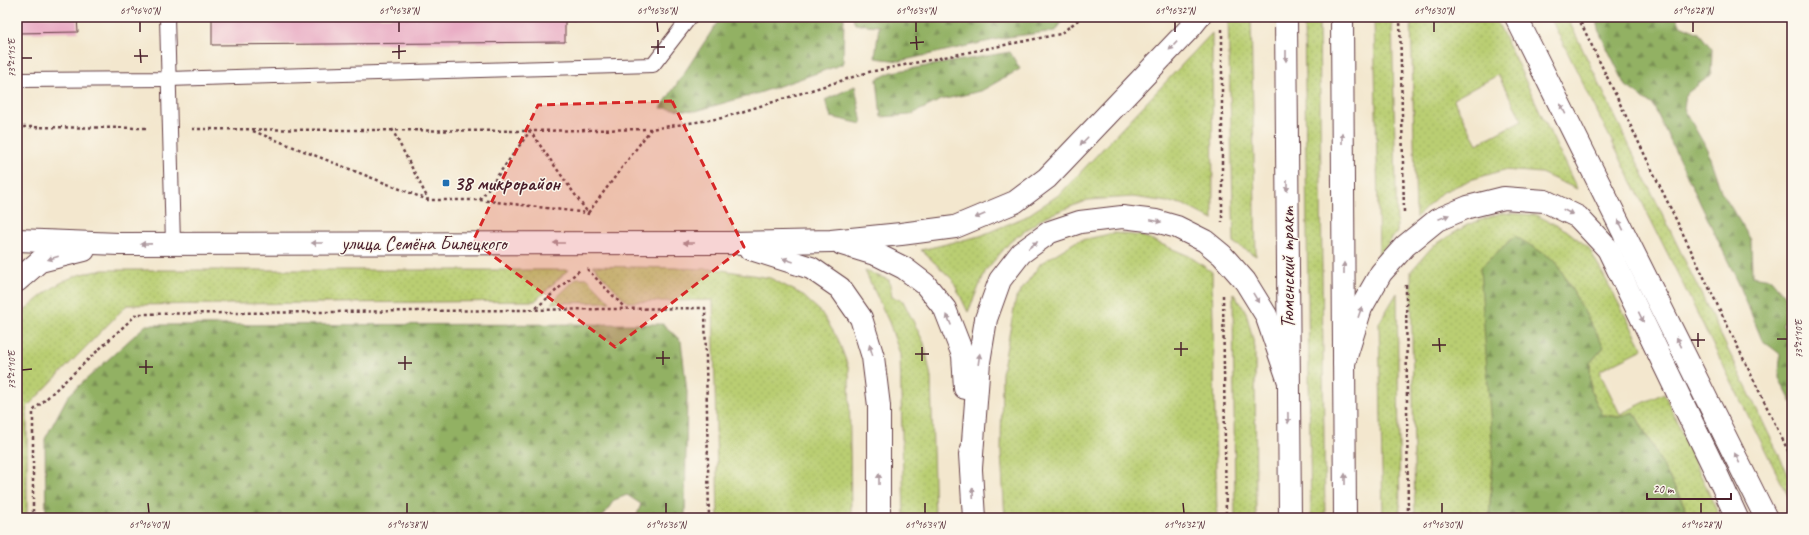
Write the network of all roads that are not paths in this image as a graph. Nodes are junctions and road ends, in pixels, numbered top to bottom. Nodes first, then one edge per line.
1 (167, 17) edge
2 (690, 17) edge
3 (1199, 17) edge
4 (1286, 17) edge
5 (1342, 17) edge
6 (1516, 17) edge
7 (168, 79) junction
8 (17, 80) edge
9 (17, 240) edge
10 (831, 241) junction
11 (728, 243) junction
12 (119, 244) junction
13 (173, 244) junction
14 (17, 280) edge
15 (1344, 363) junction
16 (1288, 379) junction
17 (971, 468) junction
18 (879, 518) edge
19 (974, 518) edge
20 (1290, 518) edge
21 (1345, 518) edge
22 (1737, 518) edge
23 (1766, 518) edge

1 - 7 lane
2 - 7 lane
3 -> 10 main road
4 -> 16 main road, Тюменский тракт
15 -> 5 main road
23 -> 6 main road
7 - 8 lane
7 - 13 lane
9 - 12 main road, улица Семёна Билецкого
10 - 11 main road, улица Семёна Билецкого
17 -> 10 main road
11 -> 13 main road, улица Семёна Билецкого
18 -> 11 main road
13 -> 12 main road, улица Семёна Билецкого
12 -> 14 main road
21 -> 15 main road
15 -> 22 main road
17 -> 16 main road
16 -> 20 main road, Тюменский тракт
19 -> 17 main road

